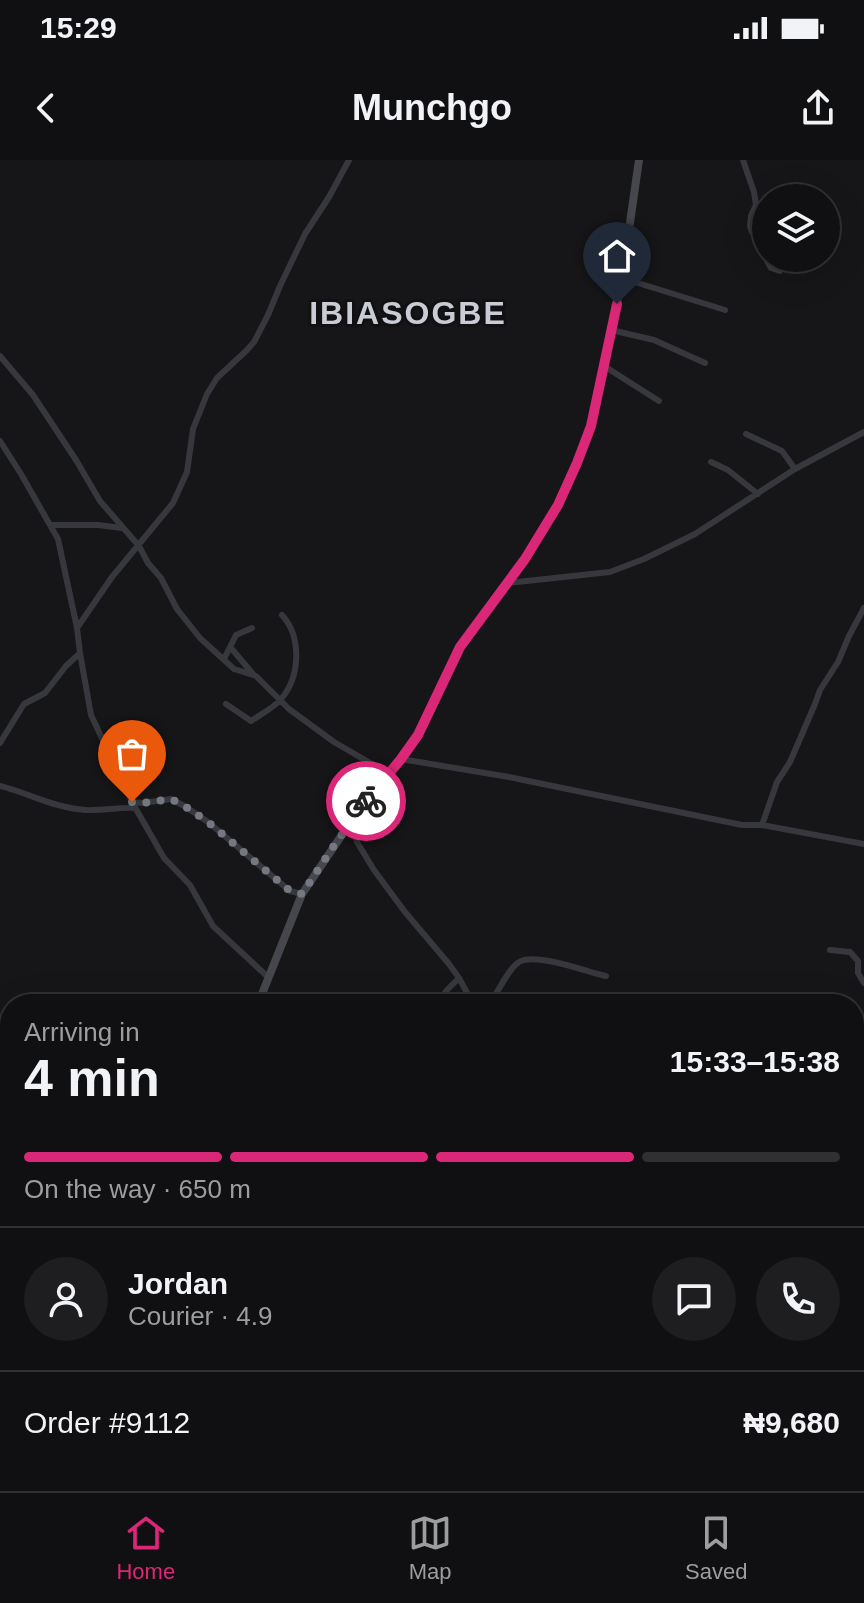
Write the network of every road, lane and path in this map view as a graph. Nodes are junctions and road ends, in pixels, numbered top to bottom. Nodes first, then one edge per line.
1 (349, 160) edge
2 (639, 160) edge
3 (743, 160) edge
4 (752, 186) edge
5 (622, 278) junction
6 (725, 310) dead end
7 (611, 330) junction
8 (0, 356) edge
9 (705, 363) dead end
10 (604, 366) junction
11 (659, 401) dead end
12 (864, 432) edge
13 (746, 434) dead end
14 (0, 441) edge
15 (711, 462) dead end
16 (795, 469) junction
17 (758, 494) junction
18 (50, 525) junction
19 (122, 528) junction
20 (139, 546) junction
21 (508, 583) junction
22 (864, 608) edge
23 (282, 615) dead end
24 (77, 628) junction
25 (252, 628) dead end
26 (231, 648) junction
27 (80, 653) junction
28 (224, 659) junction
29 (256, 676) junction
30 (280, 700) junction
31 (226, 704) dead end
32 (0, 743) edge
33 (401, 759) junction
34 (389, 774) junction
35 (0, 786) edge
36 (133, 805) junction
37 (356, 814) junction
38 (762, 825) junction
39 (343, 832) junction
40 (356, 839) junction
41 (864, 844) edge
42 (302, 894) junction
43 (830, 950) dead end
44 (606, 976) dead end
45 (269, 978) junction
46 (459, 978) junction
47 (864, 983) edge
48 (262, 994) edge
49 (444, 994) edge
50 (468, 994) edge
51 (496, 994) edge

1 - 20 street
2 - 5 street
3 - 4 street
5 - 6 street
5 - 7 street
7 - 9 street
7 - 10 street
8 - 19 street
10 - 11 street
10 - 21 street
12 - 16 street
13 - 16 street
14 - 18 street
15 - 17 street
16 - 17 street
17 - 21 street
18 - 19 street
18 - 24 street
19 - 20 street
20 - 24 street
20 - 28 street
21 - 33 street
22 - 38 street
23 - 30 street
24 - 27 street
25 - 26 street
26 - 28 street
26 - 29 street
27 - 32 street
27 - 36 street
28 - 29 street
29 - 30 street
30 - 31 street
30 - 34 street
33 - 34 street
33 - 38 street
34 - 37 street
35 - 36 street
36 - 42 street
36 - 45 street
37 - 39 street
37 - 40 street
38 - 41 street
39 - 40 street
39 - 42 street
40 - 46 street
42 - 45 street
43 - 47 street
44 - 51 street
45 - 48 street
46 - 49 street
46 - 50 street

